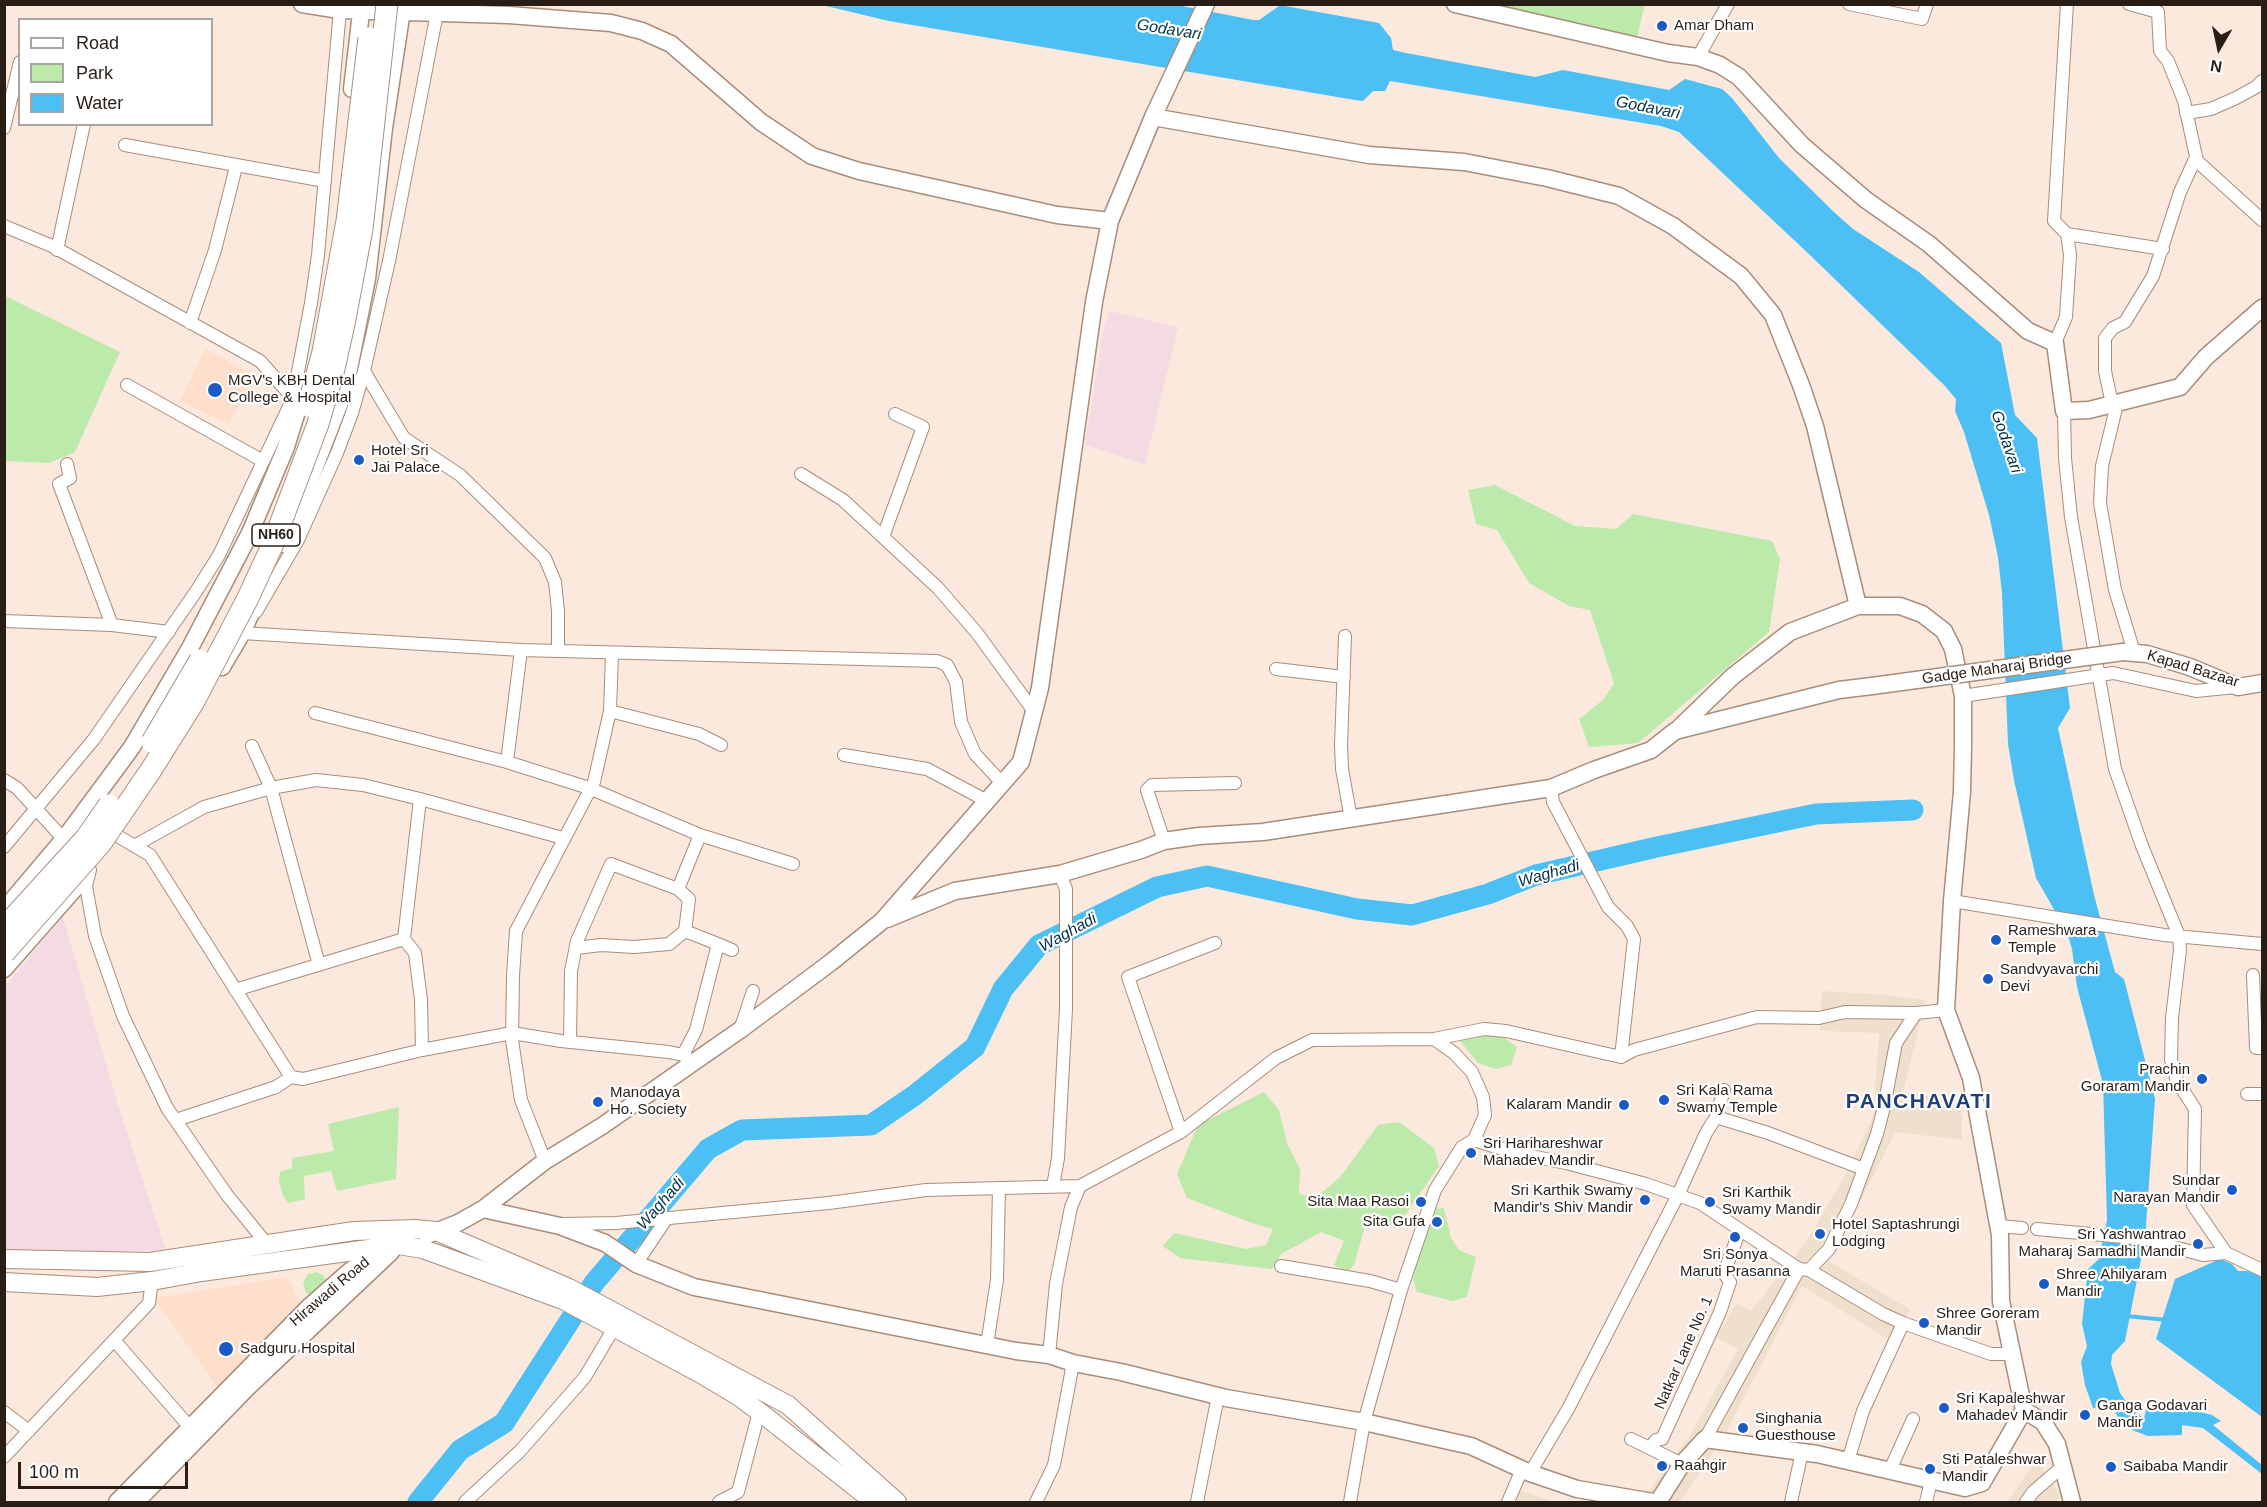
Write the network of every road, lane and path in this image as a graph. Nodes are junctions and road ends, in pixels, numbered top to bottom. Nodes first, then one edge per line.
1 (302, 4) edge
2 (1206, 4) edge
3 (1455, 4) edge
4 (1728, 4) edge
5 (1849, 4) edge
6 (1927, 4) edge
7 (2067, 4) edge
8 (2129, 4) edge
9 (365, 6) edge
10 (397, 7) edge
11 (2159, 8) edge
12 (340, 10) junction
13 (437, 13) junction
14 (1698, 57) junction
15 (18, 70) edge
16 (2262, 81) edge
17 (2186, 114) junction
18 (1153, 117) junction
19 (84, 126) edge
20 (4, 128) edge
21 (125, 146) dead end
22 (2196, 157) junction
23 (236, 167) junction
24 (325, 181) junction
25 (2262, 220) edge
26 (1110, 221) junction
27 (4, 225) edge
28 (2067, 234) junction
29 (2163, 249) junction
30 (57, 250) junction
31 (2262, 308) edge
32 (190, 323) junction
33 (2055, 343) junction
34 (364, 371) junction
35 (127, 385) dead end
36 (293, 398) junction
37 (2114, 404) junction
38 (2064, 411) junction
39 (895, 414) dead end
40 (263, 460) junction
41 (67, 465) dead end
42 (801, 474) dead end
43 (883, 537) junction
44 (1858, 606) junction
45 (4, 621) edge
46 (112, 625) junction
47 (169, 632) junction
48 (242, 633) junction
49 (1345, 636) dead end
50 (521, 650) junction
51 (558, 650) junction
52 (2128, 652) junction
53 (612, 653) junction
54 (1276, 669) dead end
55 (2099, 675) junction
56 (1344, 678) junction
57 (2262, 683) edge
58 (2238, 687) junction
59 (1963, 696) junction
60 (610, 711) junction
61 (315, 713) dead end
62 (1035, 713) junction
63 (1675, 731) junction
64 (721, 745) dead end
65 (252, 746) dead end
66 (844, 754) dead end
67 (507, 762) junction
68 (4, 780) edge
69 (1002, 783) junction
70 (1235, 783) dead end
71 (271, 788) junction
72 (589, 788) junction
73 (1551, 788) junction
74 (420, 799) junction
75 (987, 801) junction
76 (37, 810) junction
77 (1351, 819) junction
78 (700, 834) junction
79 (116, 836) junction
80 (563, 838) junction
81 (64, 839) junction
82 (1164, 841) junction
83 (134, 846) junction
84 (4, 848) edge
85 (793, 864) dead end
86 (90, 870) junction
87 (1063, 882) junction
88 (678, 889) junction
89 (1952, 901) junction
90 (4, 910) edge
91 (882, 921) junction
92 (4, 928) edge
93 (685, 931) junction
94 (2179, 936) junction
95 (404, 939) junction
96 (1215, 943) dead end
97 (718, 944) junction
98 (2262, 944) edge
99 (576, 948) junction
100 (732, 950) dead end
101 (4, 953) edge
102 (320, 965) junction
103 (4, 969) edge
104 (2253, 975) dead end
105 (235, 990) junction
106 (753, 991) dead end
107 (1946, 1010) junction
108 (1916, 1013) junction
109 (740, 1030) junction
110 (512, 1033) junction
111 (1434, 1039) junction
112 (570, 1042) junction
113 (2262, 1048) edge
114 (422, 1050) junction
115 (1621, 1057) junction
116 (688, 1059) junction
117 (291, 1077) junction
118 (1724, 1090) dead end
119 (2247, 1094) dead end
120 (2262, 1094) edge
121 (1716, 1117) junction
122 (176, 1120) junction
123 (1181, 1132) junction
124 (1474, 1140) junction
125 (545, 1161) junction
126 (1864, 1169) junction
127 (1053, 1186) junction
128 (1080, 1186) junction
129 (999, 1188) junction
130 (1678, 1195) junction
131 (483, 1209) junction
132 (663, 1218) junction
133 (550, 1224) junction
134 (1999, 1226) junction
135 (2022, 1228) dead end
136 (2037, 1229) dead end
137 (1740, 1230) junction
138 (436, 1232) junction
139 (266, 1243) junction
140 (398, 1245) junction
141 (2226, 1253) junction
142 (4, 1259) edge
143 (636, 1264) junction
144 (1281, 1266) dead end
145 (2262, 1269) edge
146 (1804, 1270) junction
147 (152, 1281) junction
148 (4, 1282) edge
149 (1401, 1290) junction
150 (566, 1294) junction
151 (610, 1321) junction
152 (1903, 1323) junction
153 (114, 1341) junction
154 (987, 1345) junction
155 (2013, 1354) junction
156 (1049, 1355) junction
157 (1073, 1363) junction
158 (1218, 1396) junction
159 (2024, 1410) junction
160 (4, 1412) edge
161 (759, 1412) junction
162 (1913, 1419) dead end
163 (1364, 1422) junction
164 (29, 1431) junction
165 (195, 1432) junction
166 (1631, 1439) dead end
167 (1705, 1439) junction
168 (1650, 1448) junction
169 (1802, 1452) junction
170 (4, 1457) edge
171 (1848, 1461) junction
172 (1682, 1464) junction
173 (2063, 1466) junction
174 (1890, 1470) junction
175 (1526, 1471) junction
176 (1931, 1481) junction
177 (117, 1503) edge
178 (136, 1503) edge
179 (465, 1503) edge
180 (719, 1503) edge
181 (874, 1503) edge
182 (897, 1503) edge
183 (1036, 1503) edge
184 (1197, 1503) edge
185 (1350, 1503) edge
186 (1508, 1503) edge
187 (1653, 1503) edge
188 (1658, 1503) edge
189 (1791, 1503) edge
190 (1926, 1503) edge
191 (2026, 1503) edge
192 (2072, 1503) edge

1 - 12 street
2 - 18 street
3 - 14 street
4 - 14 street
5 - 6 street
7 - 28 street
8 - 11 street
9 - 10 street
9 - 12 street
9 - 81 street
9 - 92 highway, NH60, bridge
10 - 13 street
10 - 48 street
10 - 101 highway, NH60, bridge
11 - 17 street
12 - 24 street
13 - 26 street
13 - 34 street
14 - 33 street
15 - 20 street
16 - 17 street
17 - 22 street
18 - 26 street
18 - 44 street
19 - 30 street
21 - 23 street
22 - 25 street
22 - 29 street
23 - 24 street
23 - 32 street
24 - 36 street
26 - 62 street
27 - 30 street
28 - 29 street
28 - 33 street
29 - 37 street
30 - 32 street
31 - 37 street
32 - 36 street
33 - 38 street
34 - 48 street
34 - 51 street
35 - 40 street
36 - 40 street
37 - 38 street
37 - 52 street
38 - 55 street
39 - 43 street
40 - 47 street
41 - 46 street
42 - 43 street
43 - 62 street
44 - 59 street
44 - 63 street
45 - 46 street
46 - 47 street
47 - 76 street
48 - 50 street
48 - 79 street
49 - 56 street
50 - 51 street
50 - 67 street
51 - 53 street
52 - 58 street, Kapad Bazaar
52 - 63 street, Gadge Maharaj Bridge, bridge
53 - 60 street
53 - 69 street
54 - 56 street
55 - 58 street
55 - 59 street
55 - 94 street
56 - 77 street
57 - 58 street, Kapad Bazaar
59 - 89 street
60 - 64 street
60 - 72 street
61 - 67 street
62 - 69 street
63 - 73 street
65 - 71 street
66 - 75 street
67 - 72 street
68 - 76 street
69 - 75 street
70 - 82 street
71 - 74 street
71 - 83 street
71 - 102 street
72 - 78 street
72 - 80 street
73 - 77 street
73 - 115 street
74 - 80 street
74 - 95 street
75 - 91 street
76 - 81 street
76 - 84 street
77 - 82 street
78 - 85 street
78 - 88 street
79 - 83 street
79 - 86 street
80 - 110 street
81 - 86 street
81 - 90 street
82 - 87 street
83 - 105 street
86 - 103 street
86 - 122 street
87 - 91 street
87 - 127 street
88 - 93 street
88 - 99 street
89 - 94 street
89 - 107 street
91 - 109 street, Hirawadi Road
93 - 97 street
93 - 99 street
94 - 98 street
94 - 141 street
95 - 102 street
95 - 114 street
96 - 123 street
97 - 100 street
97 - 116 street
99 - 112 street
102 - 105 street
104 - 113 street
105 - 117 street
106 - 109 street
107 - 108 street
107 - 134 street
108 - 115 street
108 - 126 street
109 - 116 street, Hirawadi Road
110 - 112 street
110 - 114 street
110 - 125 street
111 - 115 street
111 - 123 street
111 - 124 street
112 - 116 street
114 - 117 street
116 - 125 street, Hirawadi Road
117 - 122 street
118 - 121 street
119 - 120 street
121 - 126 street
121 - 130 street
122 - 139 street
123 - 128 street
124 - 130 street
124 - 149 street
125 - 131 street, Hirawadi Road
126 - 146 street
127 - 128 street
127 - 129 street
128 - 156 street
129 - 132 street
129 - 154 street
130 - 137 street
130 - 175 street
131 - 133 street
131 - 138 street, Hirawadi Road
132 - 133 street
132 - 143 street
133 - 143 street
134 - 135 street
134 - 155 street
136 - 141 street
137 - 146 street
137 - 168 street, Natkar Lane No. 1
138 - 139 main road
138 - 140 street, Hirawadi Road
138 - 150 main road
139 - 142 main road
140 - 147 main road
140 - 150 main road
140 - 165 street, Hirawadi Road
141 - 145 street
143 - 154 street
144 - 149 street
146 - 152 street
146 - 167 street
147 - 148 main road
147 - 153 street
149 - 163 street
150 - 151 main road
151 - 161 main road
151 - 179 street
151 - 182 main road
152 - 155 street
152 - 171 street
153 - 164 street
153 - 165 street
154 - 156 street
155 - 159 street
156 - 157 street
157 - 158 street
157 - 183 street
158 - 163 street
158 - 184 street
159 - 173 street
159 - 176 street
160 - 164 street
161 - 180 street
161 - 181 main road
162 - 174 street
163 - 175 street
163 - 185 street
164 - 170 street
165 - 177 street, Hirawadi Road
165 - 178 street
166 - 168 street
167 - 169 street
167 - 172 street
168 - 172 street
169 - 171 street
169 - 189 street
171 - 174 street
172 - 188 street
173 - 191 street
173 - 192 street
174 - 176 street
175 - 186 street
175 - 187 street
176 - 190 street

